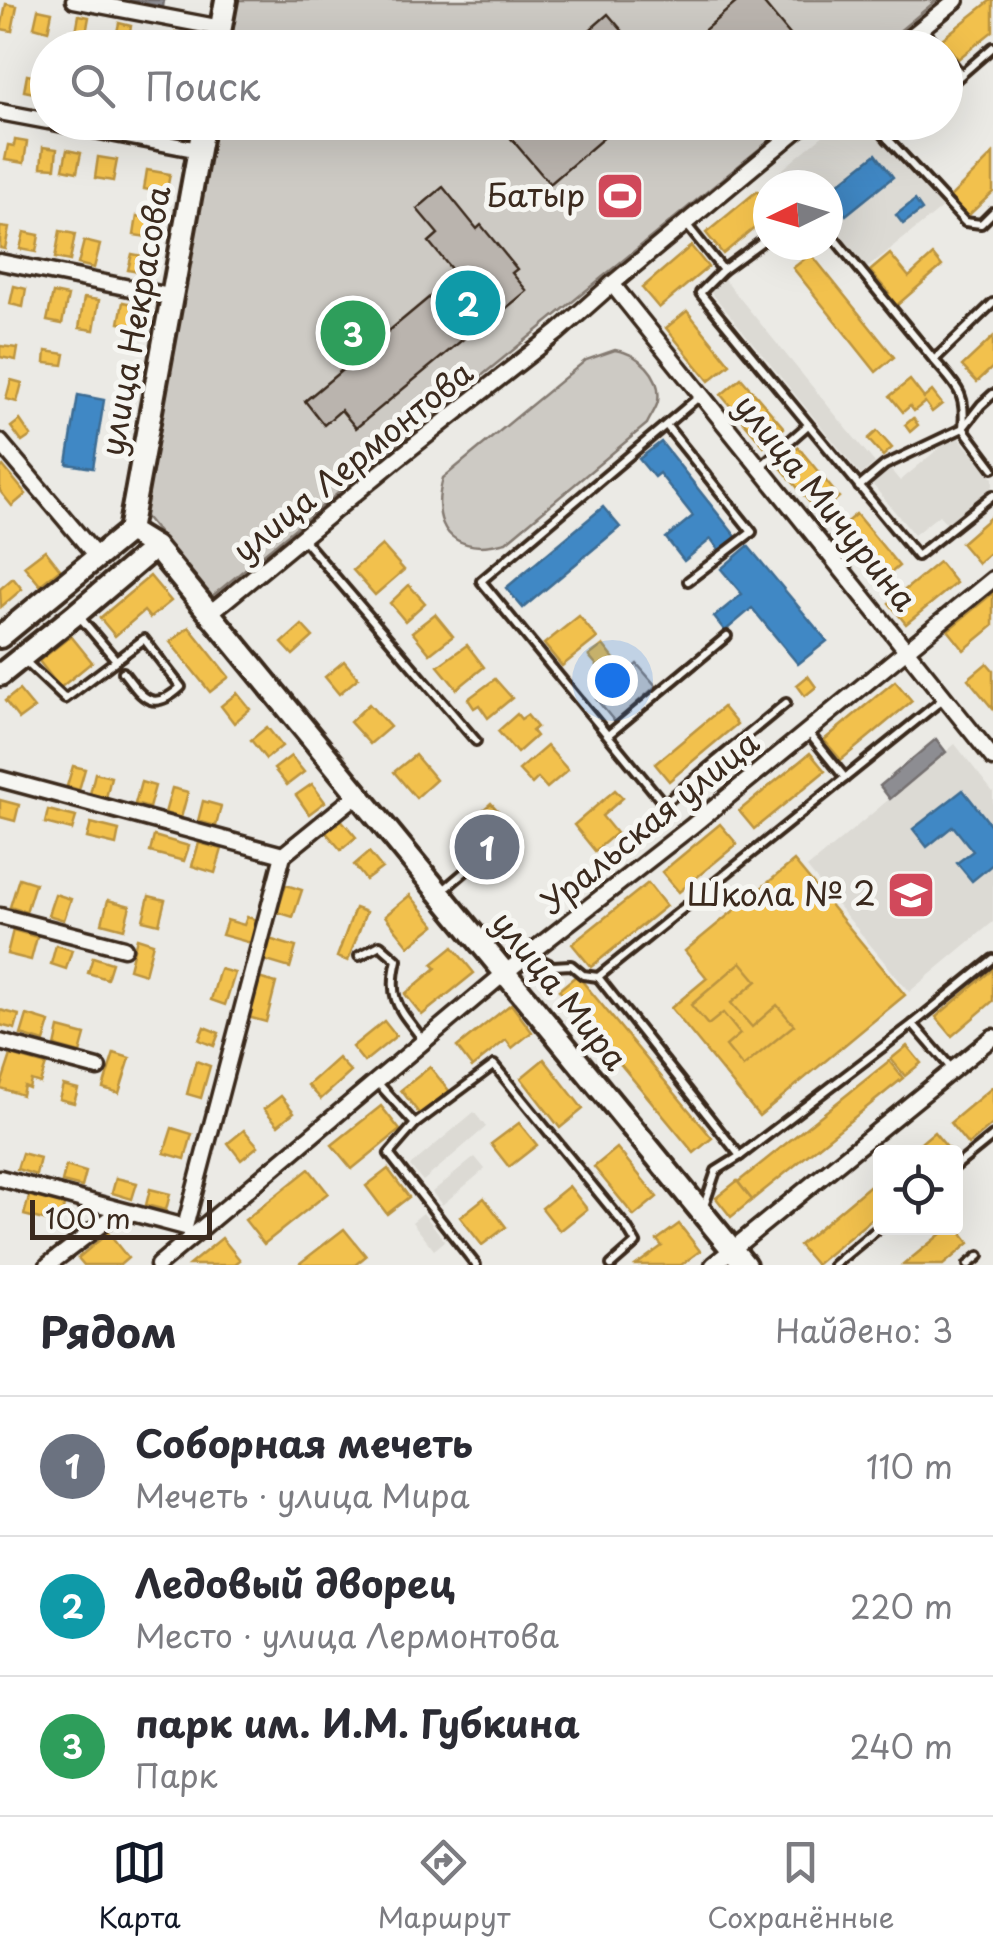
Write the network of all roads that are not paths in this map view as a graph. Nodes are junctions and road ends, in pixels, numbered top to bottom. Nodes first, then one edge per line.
1 (74, 0) edge
2 (226, 0) edge
3 (956, 0) edge
4 (922, 27) junction
5 (188, 30) edge
6 (220, 30) edge
7 (918, 30) edge
8 (924, 30) edge
9 (993, 47) edge
10 (963, 73) edge
11 (0, 112) edge
12 (30, 118) edge
13 (145, 140) edge
14 (200, 140) edge
15 (785, 140) edge
16 (889, 140) edge
17 (198, 150) junction
18 (993, 212) edge
19 (686, 223) junction
20 (753, 247) edge
21 (843, 249) edge
22 (0, 262) edge
23 (723, 270) junction
24 (612, 284) junction
25 (170, 296) junction
26 (993, 303) edge
27 (934, 360) junction
28 (702, 394) junction
29 (993, 394) edge
30 (666, 425) junction
31 (808, 425) junction
32 (963, 428) junction
33 (0, 442) edge
34 (760, 467) junction
35 (993, 468) edge
36 (859, 487) junction
37 (993, 495) edge
38 (129, 531) junction
39 (302, 538) junction
40 (155, 547) junction
41 (96, 557) junction
42 (993, 579) edge
43 (688, 581) dead end
44 (210, 613) junction
45 (76, 614) junction
46 (0, 636) edge
47 (727, 636) dead end
48 (908, 650) junction
49 (21, 657) junction
50 (116, 660) junction
51 (123, 672) dead end
52 (0, 675) edge
53 (945, 697) junction
54 (786, 703) dead end
55 (808, 732) junction
56 (608, 735) junction
57 (476, 741) dead end
58 (993, 758) edge
59 (845, 778) junction
60 (0, 779) edge
61 (357, 795) junction
62 (283, 855) junction
63 (468, 869) dead end
64 (440, 893) junction
65 (0, 916) edge
66 (124, 948) dead end
67 (529, 954) junction
68 (359, 956) dead end
69 (993, 958) edge
70 (506, 972) junction
71 (598, 977) junction
72 (912, 1024) junction
73 (993, 1037) edge
74 (0, 1042) edge
75 (424, 1042) junction
76 (98, 1068) dead end
77 (952, 1070) junction
78 (376, 1081) junction
79 (415, 1124) junction
80 (993, 1136) edge
81 (740, 1156) junction
82 (963, 1160) edge
83 (0, 1178) edge
84 (120, 1211) junction
85 (702, 1213) junction
86 (189, 1231) junction
87 (873, 1233) edge
88 (979, 1256) dead end
89 (739, 1257) edge
90 (48, 1265) edge
91 (158, 1265) edge
92 (476, 1265) edge
93 (611, 1265) edge
94 (713, 1265) edge
95 (834, 1265) edge
96 (968, 1265) edge

1 - 5 street
2 - 6 street
3 - 4 street
4 - 7 street
4 - 8 lane
9 - 10 lane
11 - 12 street
13 - 17 street
14 - 17 street, улица Некрасова
15 - 19 street, улица Лермонтова
16 - 18 lane
17 - 25 street, улица Некрасова
19 - 23 lane
19 - 24 street, улица Лермонтова
20 - 23 lane
21 - 27 lane
22 - 25 street
23 - 31 lane
24 - 28 street, улица Мичурина
24 - 39 street, улица Лермонтова
25 - 38 street, улица Некрасова
26 - 27 lane
27 - 32 lane
28 - 30 lane
28 - 34 street, улица Мичурина
29 - 32 lane
30 - 43 lane
30 - 56 lane
31 - 34 lane
31 - 36 lane
32 - 35 lane
32 - 36 lane
33 - 41 street
34 - 48 street, улица Мичурина
36 - 37 lane
38 - 40 street, улица Мира
38 - 41 street
39 - 44 street, улица Лермонтова
39 - 57 lane
40 - 44 street, улица Мира
40 - 45 street
41 - 46 street
42 - 48 street, Уральская улица
44 - 61 street, улица Мира
45 - 49 street
45 - 50 lane
47 - 56 lane
48 - 53 street, улица Мичурина
48 - 55 street, Уральская улица
49 - 50 lane
49 - 52 street
50 - 51 lane
53 - 58 street, улица Мичурина
53 - 59 lane
54 - 56 lane
55 - 59 lane
55 - 67 street, Уральская улица
59 - 71 lane
60 - 62 street
61 - 62 street
61 - 64 street, улица Мира
62 - 86 street
63 - 64 lane
64 - 70 street, улица Мира
65 - 66 street
67 - 70 street, Уральская улица
67 - 71 lane
68 - 75 lane
69 - 72 lane
70 - 75 street, Уральская улица
70 - 85 street, улица Мира
71 - 81 lane
72 - 77 lane
72 - 81 lane
73 - 77 street
74 - 76 street
75 - 78 street, Уральская улица
77 - 89 street
78 - 79 lane
78 - 86 street, Уральская улица
79 - 92 lane
79 - 93 lane
80 - 82 lane
81 - 85 lane
83 - 84 street
84 - 86 street
84 - 90 street
85 - 89 street, улица Мира
86 - 91 street, Уральская улица
87 - 95 lane
88 - 96 lane
89 - 94 street

